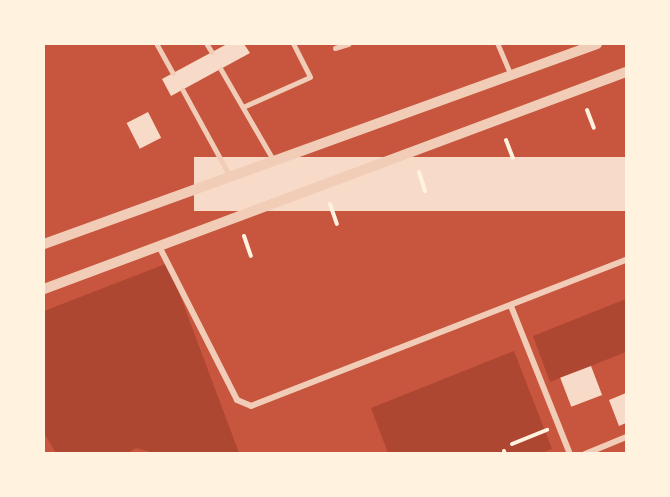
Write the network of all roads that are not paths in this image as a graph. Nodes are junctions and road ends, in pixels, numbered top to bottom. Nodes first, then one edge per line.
1 (157, 44) edge
2 (207, 44) edge
3 (293, 44) edge
4 (348, 44) edge
5 (498, 44) edge
6 (597, 44) edge
7 (335, 48) dead end
8 (212, 51) dead end
9 (221, 69) dead end
10 (627, 72) edge
11 (173, 73) dead end
12 (511, 75) junction
13 (183, 90) dead end
14 (243, 107) junction
15 (273, 159) junction
16 (229, 174) junction
17 (44, 244) edge
18 (160, 248) junction
19 (627, 260) edge
20 (44, 289) edge
21 (511, 306) junction
22 (627, 437) edge
23 (570, 453) edge
24 (585, 453) edge

1 - 11 lane
2 - 8 lane
3 - 14 lane
4 - 7 lane
5 - 12 lane
6 - 12 street
9 - 14 lane
10 - 18 street
12 - 15 street
13 - 16 lane
14 - 15 lane
15 - 16 street
16 - 17 street
18 - 20 street
18 - 21 street
19 - 21 street
21 - 23 street
22 - 24 street

